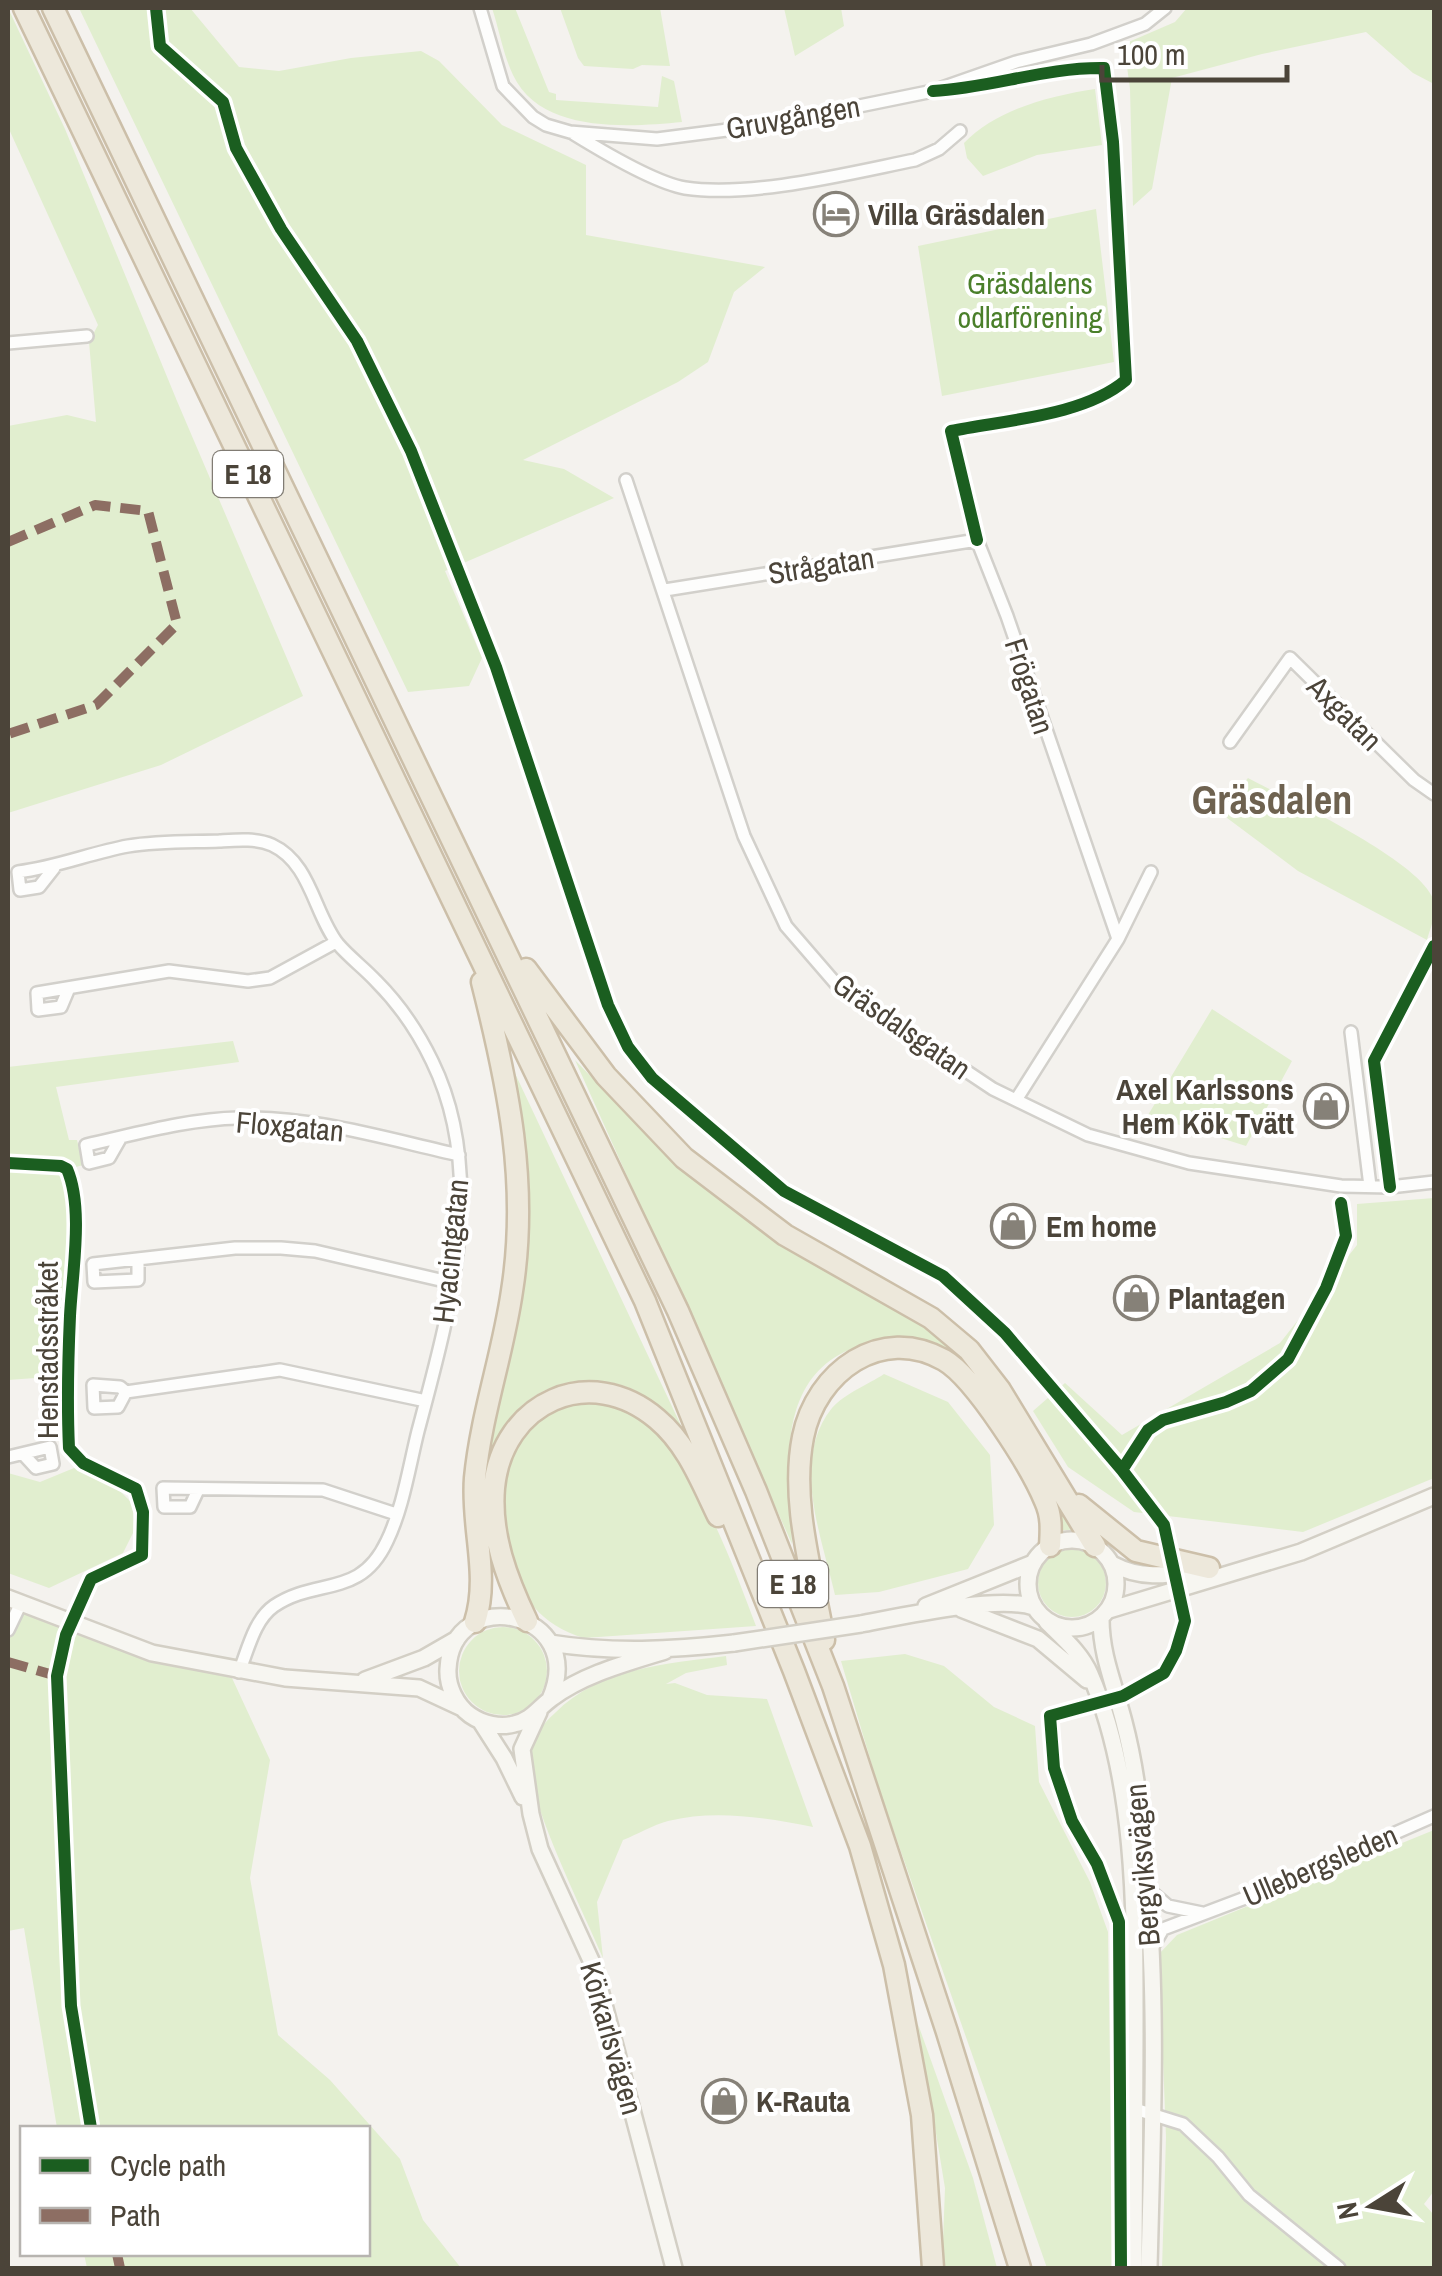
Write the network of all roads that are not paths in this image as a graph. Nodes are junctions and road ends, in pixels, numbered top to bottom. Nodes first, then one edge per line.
1 (24, 8) edge
2 (53, 8) edge
3 (480, 8) edge
4 (1165, 8) edge
5 (933, 90) junction
6 (960, 131) dead end
7 (570, 132) junction
8 (8, 325) edge
9 (87, 336) dead end
10 (11, 342) edge
11 (626, 480) dead end
12 (977, 540) junction
13 (665, 590) junction
14 (1230, 742) dead end
15 (1434, 794) edge
16 (54, 868) dead end
17 (1152, 872) dead end
18 (495, 927) junction
19 (1118, 939) junction
20 (472, 941) junction
21 (336, 942) junction
22 (69, 988) dead end
23 (1352, 1032) dead end
24 (1016, 1100) junction
25 (121, 1137) dead end
26 (459, 1156) junction
27 (1434, 1182) edge
28 (1370, 1186) junction
29 (138, 1261) dead end
30 (453, 1283) junction
31 (126, 1392) dead end
32 (426, 1400) junction
33 (24, 1455) dead end
34 (8, 1457) edge
35 (1060, 1487) junction
36 (198, 1490) dead end
37 (1434, 1496) edge
38 (396, 1514) junction
39 (1050, 1546) junction
40 (1095, 1546) junction
41 (1033, 1562) junction
42 (1112, 1564) junction
43 (1259, 1564) junction
44 (1208, 1568) junction
45 (14, 1601) edge
46 (1034, 1607) junction
47 (960, 1608) junction
48 (1105, 1614) junction
49 (526, 1621) junction
50 (476, 1622) junction
51 (1047, 1622) junction
52 (868, 1623) junction
53 (8, 1630) edge
54 (457, 1639) junction
55 (550, 1643) junction
56 (665, 1650) junction
57 (239, 1672) junction
58 (359, 1682) junction
59 (833, 1686) junction
60 (1096, 1691) junction
61 (802, 1694) junction
62 (544, 1706) junction
63 (462, 1708) junction
64 (481, 1722) junction
65 (530, 1814) junction
66 (1434, 1816) edge
67 (1148, 1888) junction
68 (1206, 1914) junction
69 (1150, 1950) junction
70 (1134, 2110) junction
71 (1152, 2115) junction
72 (674, 2268) edge
73 (933, 2268) edge
74 (1020, 2268) edge
75 (1134, 2268) edge
76 (1149, 2268) edge
77 (1338, 2268) edge

1 - 20 highway, E 18
2 - 18 highway, E 18
3 - 7 street, Gruvgången
4 - 5 street, Gruvgången
5 - 7 street, Gruvgången
5 - 12 street, Frögatan
6 - 7 street
8 - 10 street
9 - 10 street
11 - 13 street, Gräsdalsgatan
12 - 13 street, Strågatan
12 - 19 street, Frögatan
13 - 24 street, Gräsdalsgatan
14 - 15 street, Axgatan
16 - 21 street, Hyacintgatan
17 - 19 street
18 - 35 highway
18 - 59 highway, E 18
19 - 24 street
20 - 50 highway
20 - 61 highway, E 18
21 - 22 street
21 - 26 street, Hyacintgatan
23 - 28 street
24 - 28 street, Gräsdalsgatan
25 - 26 street, Floxgatan
26 - 30 street, Hyacintgatan
27 - 28 street, Gräsdalsgatan
29 - 30 street
30 - 32 street, Hyacintgatan
31 - 32 street
32 - 38 street, Hyacintgatan
33 - 34 street
35 - 40 highway
35 - 44 highway
36 - 38 street
37 - 43 street
38 - 57 street, Hyacintgatan
39 - 40 street
39 - 41 street
39 - 59 highway
40 - 42 street
41 - 46 street
41 - 52 street
42 - 44 street
42 - 48 street
43 - 44 street
43 - 48 street
45 - 53 street
45 - 57 street
46 - 47 street
46 - 51 street
47 - 52 street
47 - 60 street
48 - 51 street
48 - 67 street, Bergviksvägen
49 - 50 street
49 - 55 street
49 - 61 highway
50 - 54 street
51 - 60 street, Bergviksvägen
52 - 56 street, bridge
54 - 58 street
54 - 63 street
55 - 56 street
55 - 62 street
56 - 62 street
57 - 58 street
58 - 63 street
59 - 74 highway, E 18
60 - 70 street, Bergviksvägen
61 - 73 highway, E 18
62 - 64 street
62 - 65 street, Körkarlsvägen
63 - 64 street
64 - 65 street, Körkarlsvägen
65 - 72 street, Körkarlsvägen
66 - 68 street, Ullebergsleden
67 - 68 street
67 - 69 street, Bergviksvägen
68 - 69 street, Ullebergsleden
69 - 71 street, Bergviksvägen
70 - 71 street
70 - 75 street, Bergviksvägen
71 - 76 street, Bergviksvägen
71 - 77 street

